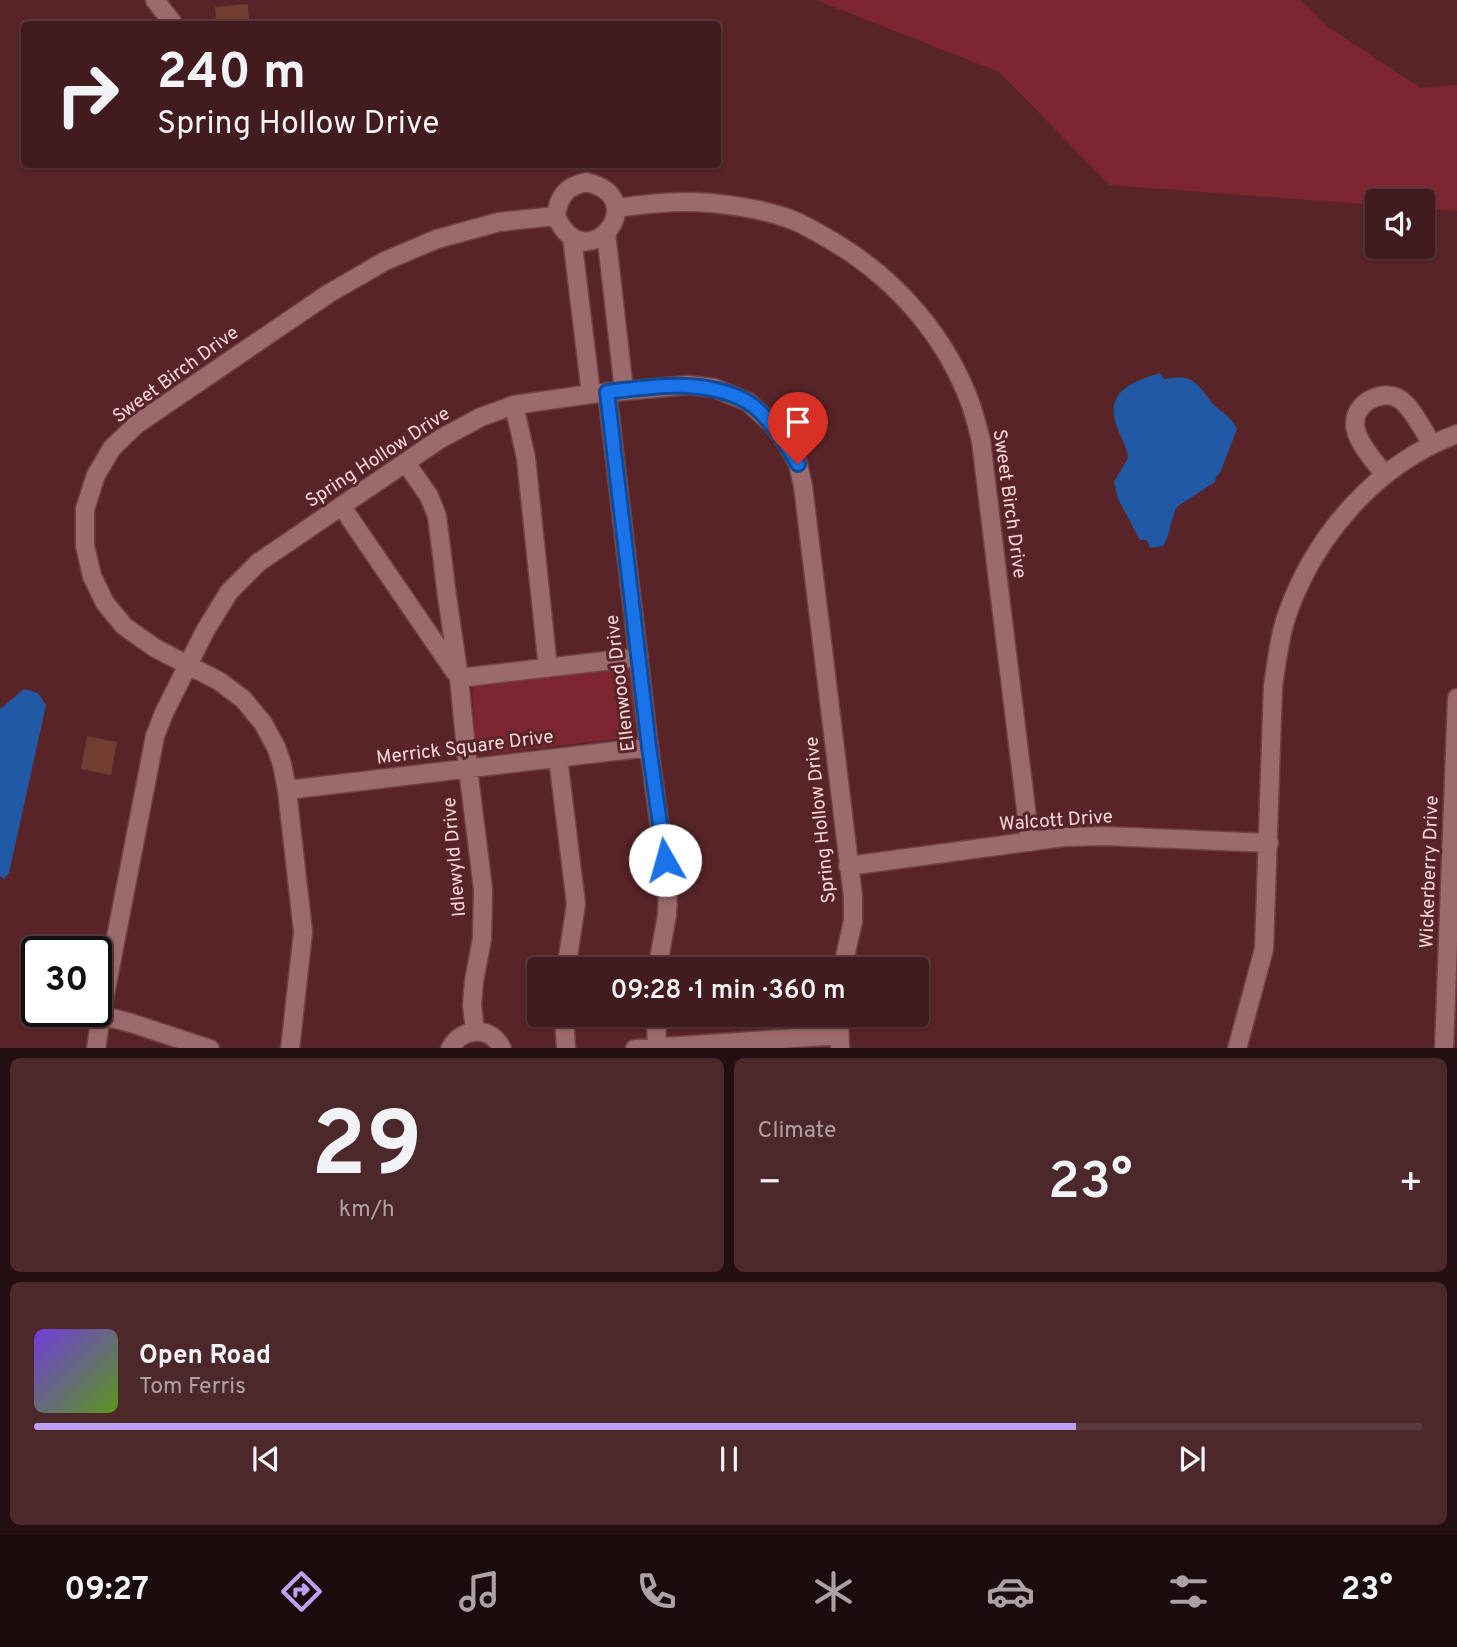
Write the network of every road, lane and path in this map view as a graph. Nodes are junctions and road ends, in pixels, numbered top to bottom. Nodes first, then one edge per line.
1 (155, 0) edge
2 (171, 21) edge
3 (616, 208) junction
4 (556, 216) junction
5 (606, 233) junction
6 (572, 237) junction
7 (607, 392) junction
8 (514, 405) junction
9 (1457, 434) edge
10 (1432, 444) junction
11 (406, 463) junction
12 (1385, 475) junction
13 (342, 507) junction
14 (639, 657) junction
15 (187, 665) junction
16 (548, 668) junction
17 (460, 678) junction
18 (1457, 698) edge
19 (649, 747) junction
20 (558, 758) junction
21 (468, 769) junction
22 (287, 790) junction
23 (1030, 842) junction
24 (1269, 843) junction
25 (848, 866) junction
26 (1453, 927) edge
27 (112, 954) edge
28 (568, 957) edge
29 (659, 957) edge
30 (845, 957) edge
31 (112, 1018) edge
32 (99, 1027) edge
33 (565, 1027) edge
34 (656, 1027) edge
35 (475, 1031) junction
36 (840, 1042) edge
37 (752, 1045) edge
38 (96, 1048) edge
39 (210, 1048) edge
40 (290, 1048) edge
41 (450, 1048) edge
42 (502, 1048) edge
43 (566, 1048) edge
44 (635, 1048) edge
45 (657, 1048) edge
46 (1237, 1048) edge
47 (1444, 1048) edge

1 - 2 street
3 - 4 street
3 - 5 street
3 - 23 street, Sweet Birch Drive
4 - 6 street
4 - 15 street, Sweet Birch Drive
5 - 6 street
5 - 7 street, Ellenwood Drive
6 - 7 street, Ellenwood Drive
7 - 8 street, Spring Hollow Drive
7 - 14 street, Ellenwood Drive
7 - 25 street, Spring Hollow Drive
8 - 11 street, Spring Hollow Drive
8 - 16 street
9 - 10 street
10 - 12 street
10 - 12 street
11 - 13 street, Spring Hollow Drive
11 - 17 street, Idlewyld Drive
12 - 24 street
13 - 15 street, Spring Hollow Drive
13 - 17 street, Idlewyld Drive
14 - 16 street
14 - 19 street, Ellenwood Drive
15 - 22 street, Sweet Birch Drive
15 - 27 street, Spring Hollow Drive
16 - 17 street
17 - 21 street, Idlewyld Drive
18 - 26 street, Wickerberry Drive
19 - 20 street, Merrick Square Drive
19 - 29 street, Ellenwood Drive
20 - 21 street, Merrick Square Drive
20 - 28 street
21 - 22 street, Merrick Square Drive
21 - 35 street, Idlewyld Drive
22 - 40 street, Sweet Birch Drive
23 - 24 street, Walcott Drive
23 - 25 street, Walcott Drive
24 - 46 street
25 - 30 street, Spring Hollow Drive
26 - 47 street, Wickerberry Drive
31 - 39 street
32 - 38 street, Spring Hollow Drive
33 - 43 street
34 - 45 street
35 - 41 street
35 - 42 street
36 - 37 street
37 - 45 street
44 - 45 street

